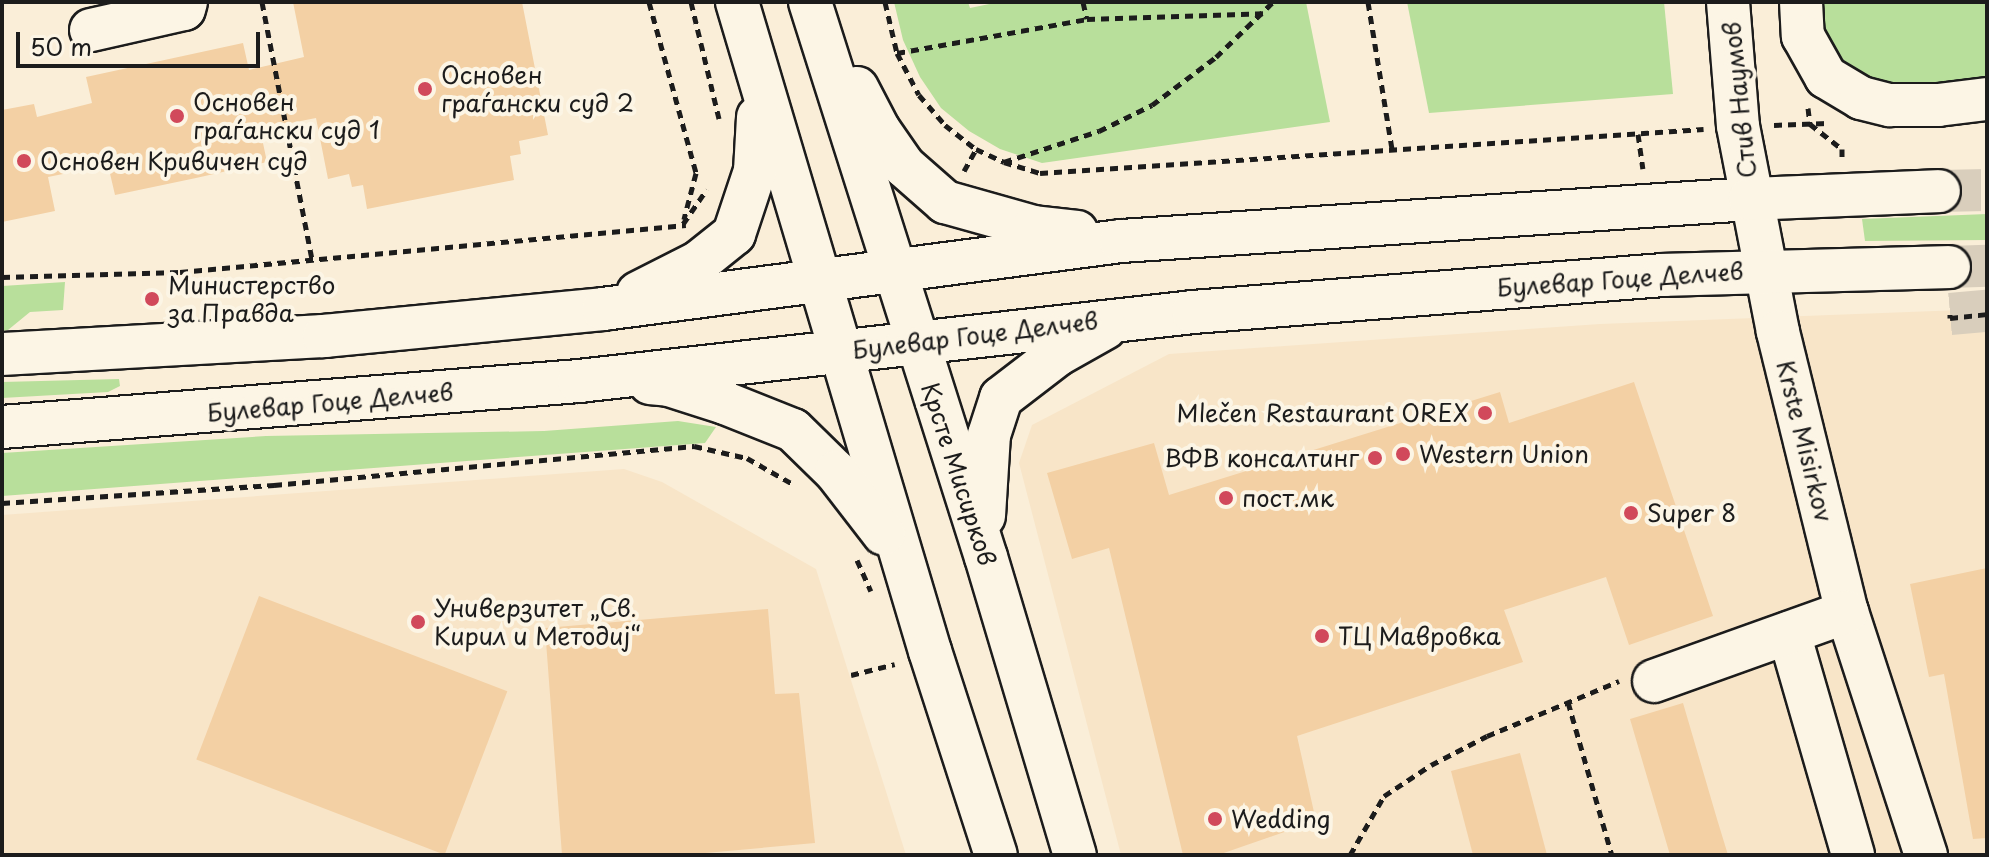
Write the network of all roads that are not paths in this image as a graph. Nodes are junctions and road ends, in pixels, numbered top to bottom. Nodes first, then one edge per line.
1 (186, 2) edge
2 (737, 2) edge
3 (1728, 2) edge
4 (1801, 2) edge
5 (811, 6) edge
6 (91, 30) dead end
7 (757, 76) junction
8 (1987, 99) edge
9 (1939, 191) tunnel mouth
10 (1750, 199) junction
11 (1121, 241) junction
12 (1949, 267) tunnel mouth
13 (895, 270) junction
14 (1765, 270) junction
15 (818, 281) junction
16 (603, 309) junction
17 (1139, 316) junction
18 (918, 342) junction
19 (839, 351) junction
20 (2, 354) edge
21 (597, 379) junction
22 (2, 427) edge
23 (986, 557) junction
24 (889, 584) junction
25 (1847, 612) junction
26 (1789, 633) junction
27 (1642, 679) road end
28 (996, 855) edge
29 (1075, 855) edge
30 (1853, 855) edge
31 (1926, 855) edge

1 - 6 street
2 - 7 street
3 - 10 street, Стив Наумов
4 - 8 street
5 - 11 street
5 - 13 street, Крсте Мисирков
7 - 15 street
7 - 16 street
9 - 10 street
10 - 11 street
10 - 14 street, Стив Наумов
11 - 13 street
12 - 14 street, Булевар Гоце Делчев
13 - 15 street
13 - 18 street, Крсте Мисирков
14 - 17 street, Булевар Гоце Делчев
14 - 25 street, Krste Misirkov
15 - 16 street
15 - 19 street
16 - 20 street
17 - 18 street, Булевар Гоце Делчев
17 - 23 street
18 - 19 street, Булевар Гоце Делчев
18 - 23 street, Крсте Мисирков
19 - 21 street, Булевар Гоце Делчев
19 - 24 street
21 - 22 street, Булевар Гоце Делчев
21 - 24 street
23 - 29 street, Крсте Мисирков
24 - 28 street
25 - 26 street
25 - 31 street, Krste Misirkov
26 - 27 street
26 - 30 street

